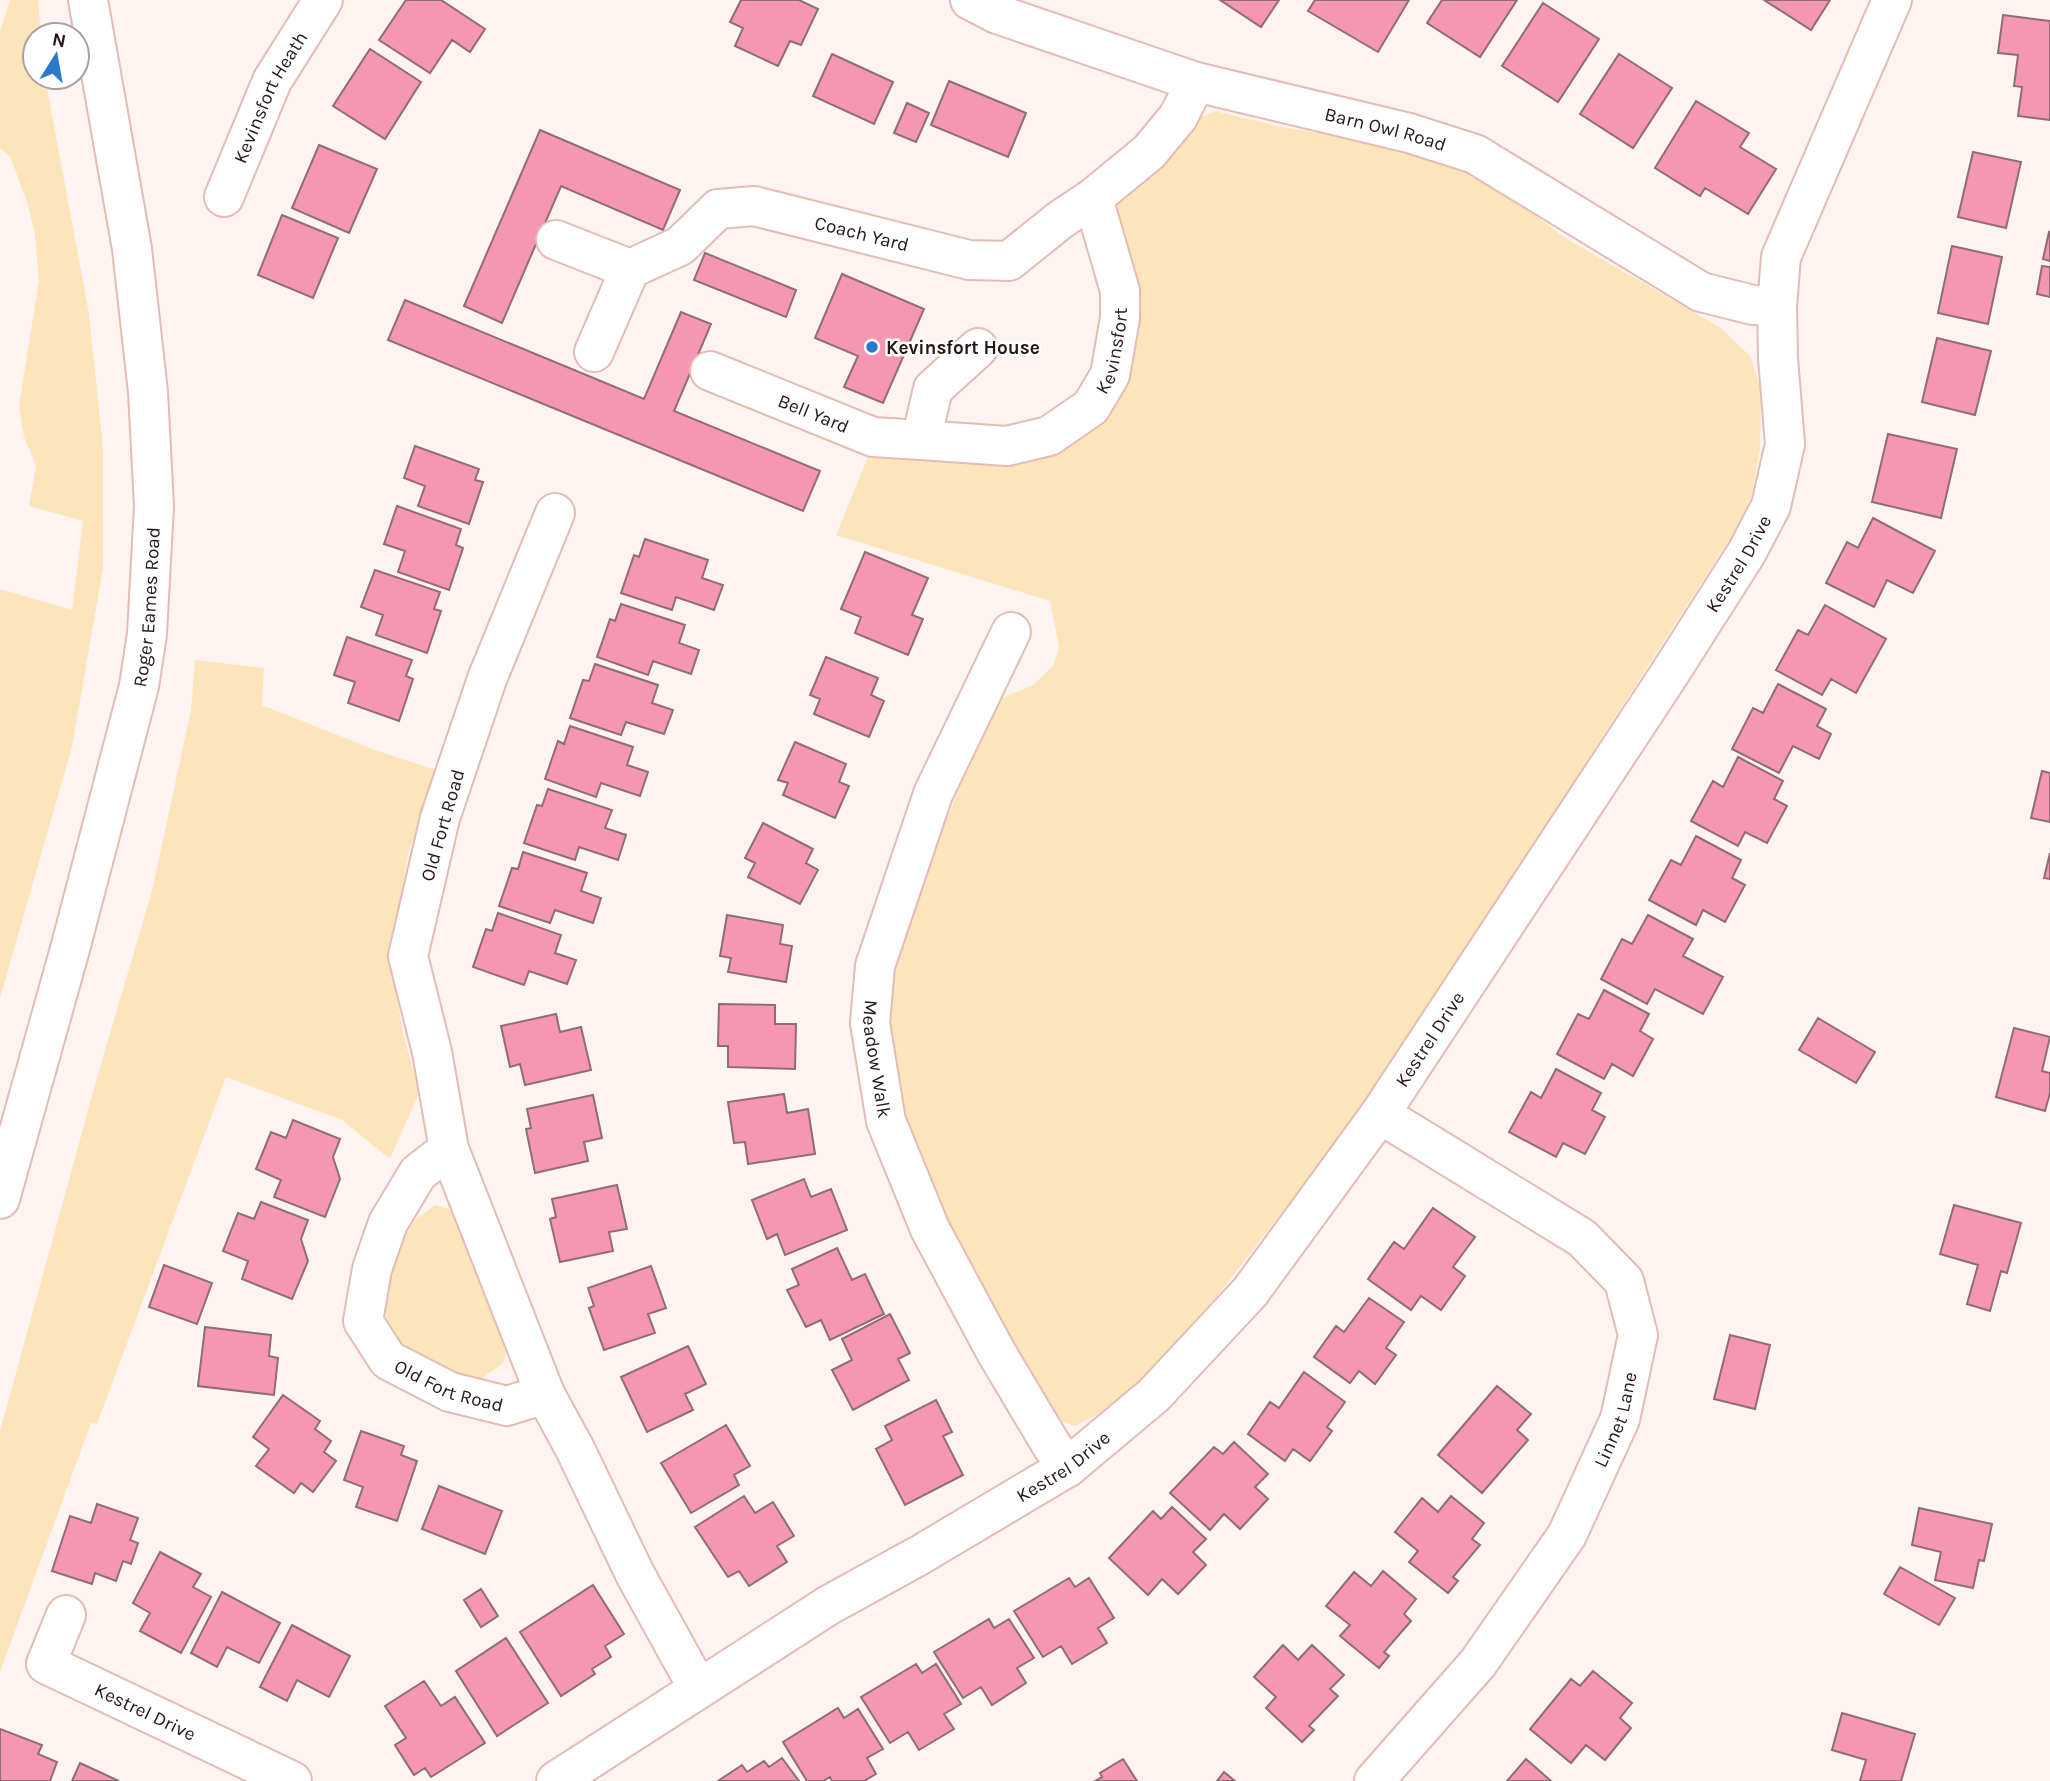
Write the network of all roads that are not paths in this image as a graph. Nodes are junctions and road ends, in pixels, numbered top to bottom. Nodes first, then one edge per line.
1 (88, 0) edge
2 (323, 0) edge
3 (970, 0) edge
4 (1892, 0) edge
5 (1196, 82) junction
6 (224, 197) dead end
7 (1093, 198) junction
8 (556, 240) dead end
9 (630, 268) junction
10 (1777, 306) junction
11 (978, 348) dead end
12 (594, 352) dead end
13 (710, 371) dead end
14 (921, 440) junction
15 (555, 513) dead end
16 (1011, 632) dead end
17 (1380, 1114) junction
18 (449, 1149) junction
19 (0, 1199) edge
20 (545, 1394) junction
21 (1068, 1467) junction
22 (66, 1615) dead end
23 (698, 1688) junction
24 (580, 1775) edge
25 (292, 1781) edge
26 (1374, 1781) edge

1 - 19 street, Roger Eames Road
2 - 6 street, Kevinsfort Heath
3 - 5 street, Barn Owl Road
4 - 10 street, Kestrel Drive
5 - 7 street
5 - 10 street, Barn Owl Road
7 - 9 street, Coach Yard
7 - 14 street, Kevinsfort
8 - 9 street
9 - 12 street
10 - 17 street, Kestrel Drive
11 - 14 street
13 - 14 street, Bell Yard
15 - 18 street, Old Fort Road
16 - 21 street, Meadow Walk
17 - 21 street, Kestrel Drive
17 - 26 street, Linnet Lane
18 - 20 street, Old Fort Road
18 - 20 street, Old Fort Road
20 - 23 street, Old Fort Road
21 - 23 street, Kestrel Drive
22 - 25 street, Kestrel Drive
23 - 24 street, Kestrel Drive

